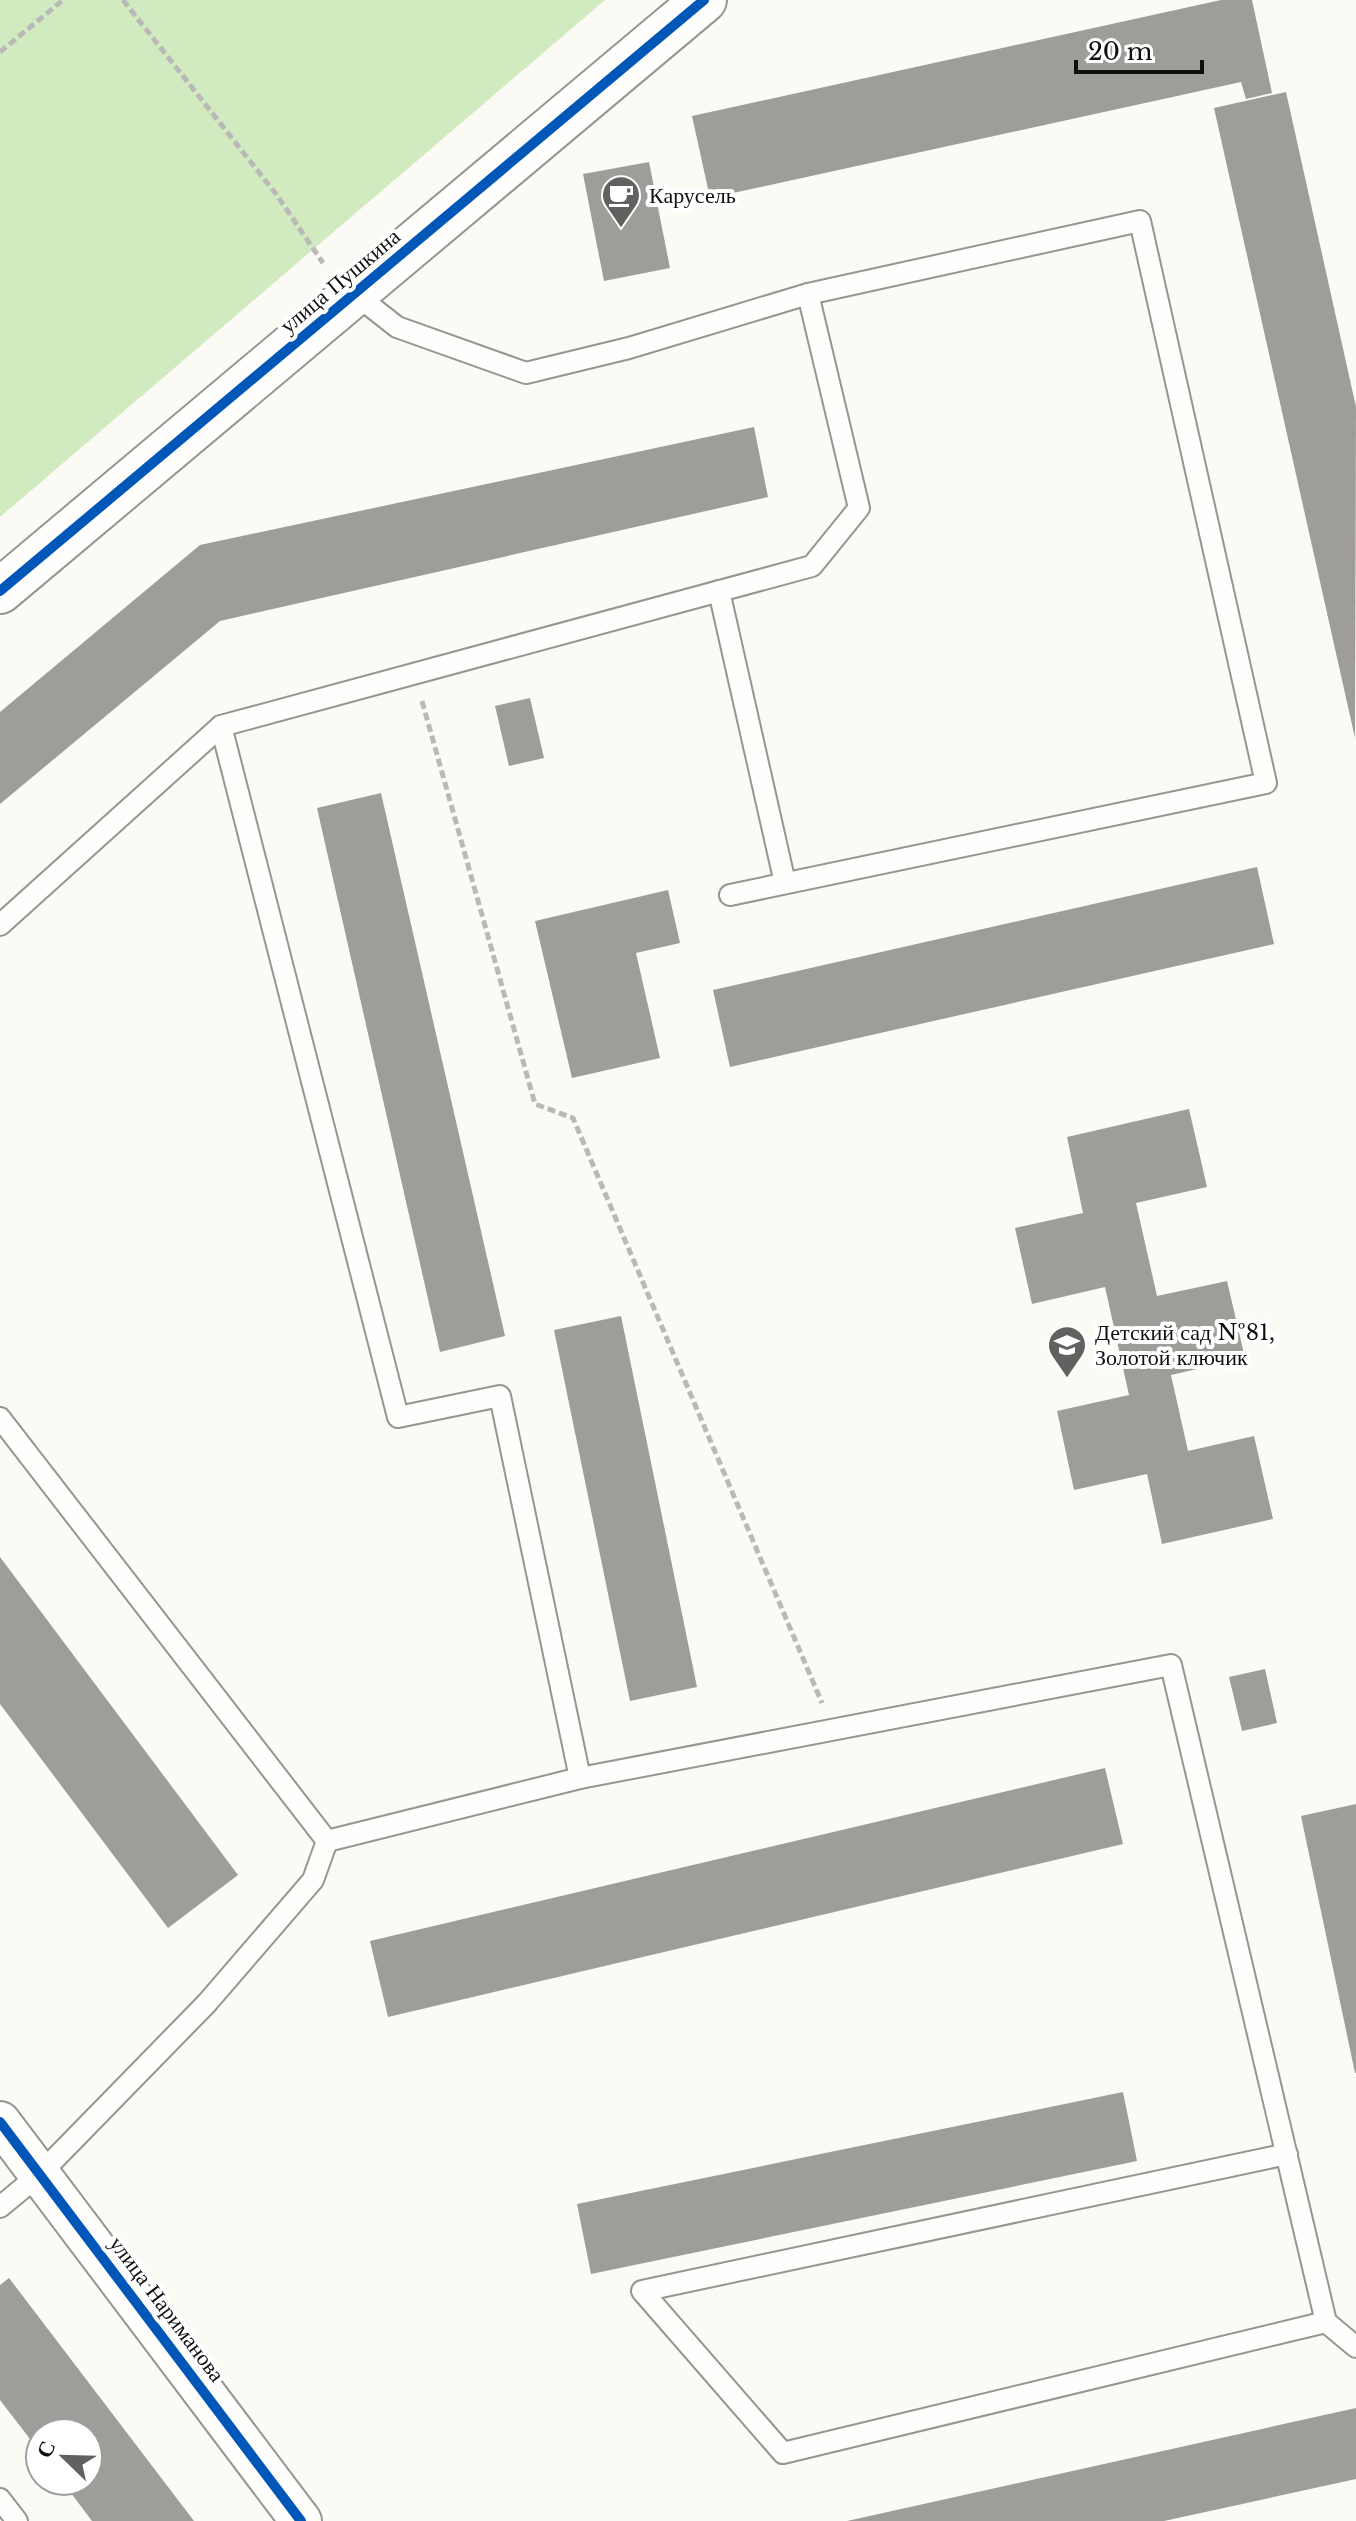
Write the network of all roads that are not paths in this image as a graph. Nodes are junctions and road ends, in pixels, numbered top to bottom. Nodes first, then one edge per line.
1 (704, 0) edge
2 (808, 294) junction
3 (352, 297) junction
4 (0, 591) edge
5 (719, 591) junction
6 (221, 726) junction
7 (785, 883) junction
8 (730, 895) dead end
9 (0, 925) edge
10 (0, 1418) edge
11 (580, 1778) junction
12 (327, 1841) junction
13 (0, 2122) edge
14 (1287, 2154) junction
15 (40, 2174) junction
16 (0, 2207) edge
17 (1326, 2322) junction
18 (1356, 2347) edge
19 (0, 2499) edge
20 (17, 2521) edge
21 (301, 2521) edge

1 - 3 street, улица Пушкина
2 - 3 lane
2 - 5 lane
2 - 7 lane
3 - 4 street, улица Пушкина
5 - 6 lane
5 - 7 lane
6 - 9 lane
6 - 11 lane
7 - 8 lane
10 - 12 lane
11 - 12 lane
11 - 14 lane
12 - 15 lane
13 - 15 street, улица Нариманова
14 - 17 lane
14 - 17 lane
15 - 16 lane
15 - 21 street, улица Нариманова
17 - 18 lane
19 - 20 lane

